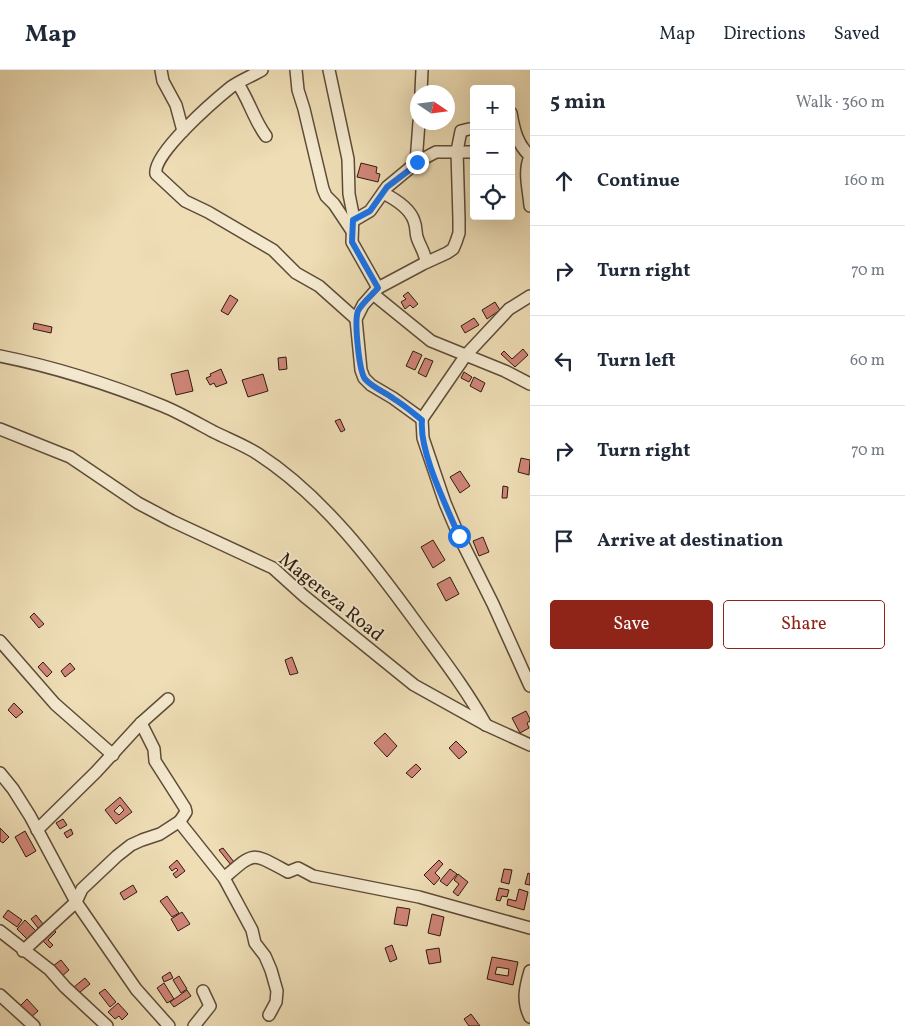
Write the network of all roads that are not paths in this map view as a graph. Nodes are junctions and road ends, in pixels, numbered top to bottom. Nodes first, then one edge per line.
1 (161, 70) edge
2 (262, 70) edge
3 (296, 70) edge
4 (329, 70) edge
5 (422, 70) edge
6 (238, 84) junction
7 (421, 85) edge
8 (469, 129) dead end
9 (419, 130) edge
10 (514, 130) edge
11 (183, 131) junction
12 (266, 136) dead end
13 (457, 151) junction
14 (515, 151) edge
15 (470, 152) edge
16 (528, 154) edge
17 (417, 162) junction
18 (383, 193) junction
19 (530, 206) edge
20 (352, 226) junction
21 (426, 262) junction
22 (375, 291) junction
23 (530, 296) edge
24 (356, 320) junction
25 (466, 355) junction
26 (0, 356) edge
27 (530, 384) edge
28 (422, 420) junction
29 (0, 429) edge
30 (0, 641) edge
31 (530, 686) edge
32 (168, 699) dead end
33 (141, 723) junction
34 (486, 725) junction
35 (530, 745) edge
36 (113, 755) junction
37 (0, 773) edge
38 (180, 821) junction
39 (37, 830) junction
40 (224, 878) junction
41 (76, 902) junction
42 (530, 928) edge
43 (0, 932) edge
44 (23, 951) junction
45 (530, 971) edge
46 (203, 991) dead end
47 (0, 995) edge
48 (269, 1015) dead end
49 (530, 1017) edge
50 (34, 1026) edge
51 (107, 1026) edge
52 (169, 1026) edge
53 (194, 1026) edge

1 - 11 street
2 - 6 street
3 - 20 street
4 - 20 street
5 - 7 street
6 - 11 street
6 - 12 street
8 - 13 street
9 - 17 street
10 - 16 street
11 - 24 street
13 - 15 street
13 - 17 street
13 - 21 street
14 - 16 street
16 - 19 street
17 - 18 street
18 - 20 street
18 - 21 street
20 - 22 street
21 - 22 street
22 - 24 street
22 - 25 street
23 - 25 street
24 - 28 street
25 - 27 street
25 - 28 street
26 - 34 street
28 - 31 street
29 - 34 street, Magereza Road
30 - 36 street
32 - 33 street
33 - 36 street
33 - 38 street
34 - 35 street, Magereza Road
36 - 39 street
37 - 39 street
38 - 40 street
38 - 41 street
39 - 41 street
40 - 42 street
40 - 48 street
41 - 44 street
41 - 52 street
43 - 44 street
44 - 51 street
45 - 49 street
46 - 53 street
47 - 50 street

